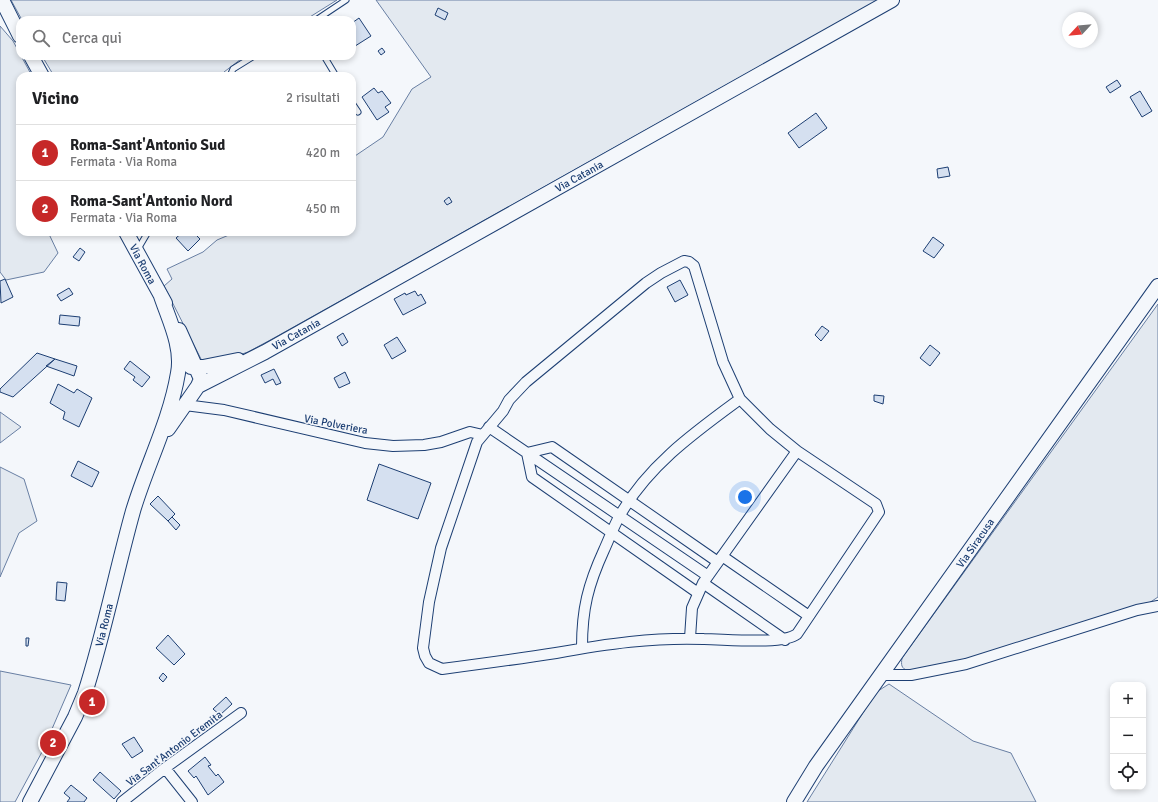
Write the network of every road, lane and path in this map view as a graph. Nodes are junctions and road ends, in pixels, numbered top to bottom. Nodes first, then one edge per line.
1 (2, 0) edge
2 (346, 0) edge
3 (892, 0) edge
4 (322, 16) edge
5 (16, 28) edge
6 (33, 60) edge
7 (248, 60) edge
8 (326, 60) edge
9 (40, 72) edge
10 (232, 72) edge
11 (334, 72) edge
12 (356, 109) edge
13 (358, 112) dead end
14 (128, 236) edge
15 (146, 236) edge
16 (136, 252) junction
17 (1158, 286) edge
18 (161, 296) junction
19 (265, 352) junction
20 (178, 375) junction
21 (196, 376) junction
22 (740, 399) junction
23 (185, 405) junction
24 (486, 431) junction
25 (160, 440) junction
26 (797, 451) junction
27 (527, 453) junction
28 (630, 500) junction
29 (619, 517) junction
30 (611, 532) junction
31 (720, 559) junction
32 (705, 580) junction
33 (698, 593) junction
34 (1158, 606) edge
35 (809, 616) junction
36 (690, 638) junction
37 (784, 640) junction
38 (582, 647) junction
39 (881, 675) junction
40 (241, 713) dead end
41 (165, 768) junction
42 (30, 802) edge
43 (122, 802) edge
44 (192, 802) edge
45 (794, 802) edge

1 - 5 street
2 - 4 lane
3 - 19 street, Via Catania
6 - 9 street
7 - 10 lane
8 - 11 lane
12 - 13 lane
14 - 16 street, Via Roma
15 - 16 lane
16 - 18 street, Via Roma
17 - 39 street, Via Siracusa
18 - 20 street
18 - 21 street
19 - 21 street
19 - 21 street
20 - 21 street
20 - 21 street
20 - 25 street
21 - 23 street
22 - 24 street
22 - 26 street
22 - 28 street
23 - 24 street, Via Polveriera
23 - 25 street
24 - 27 street
24 - 38 street
25 - 42 street, Via Roma
26 - 31 street
26 - 35 street
27 - 28 street
27 - 29 street
27 - 30 street
28 - 29 street
28 - 31 street
29 - 30 street
29 - 32 street
30 - 33 street
30 - 38 street
31 - 32 street
31 - 35 street
32 - 33 street
32 - 37 street
33 - 36 street
34 - 39 street
35 - 37 street
36 - 37 street
36 - 38 street
39 - 45 street, Via Siracusa
40 - 41 street, Via Sant'Antonio Eremita
41 - 43 street, Via Sant'Antonio Eremita
41 - 44 street

